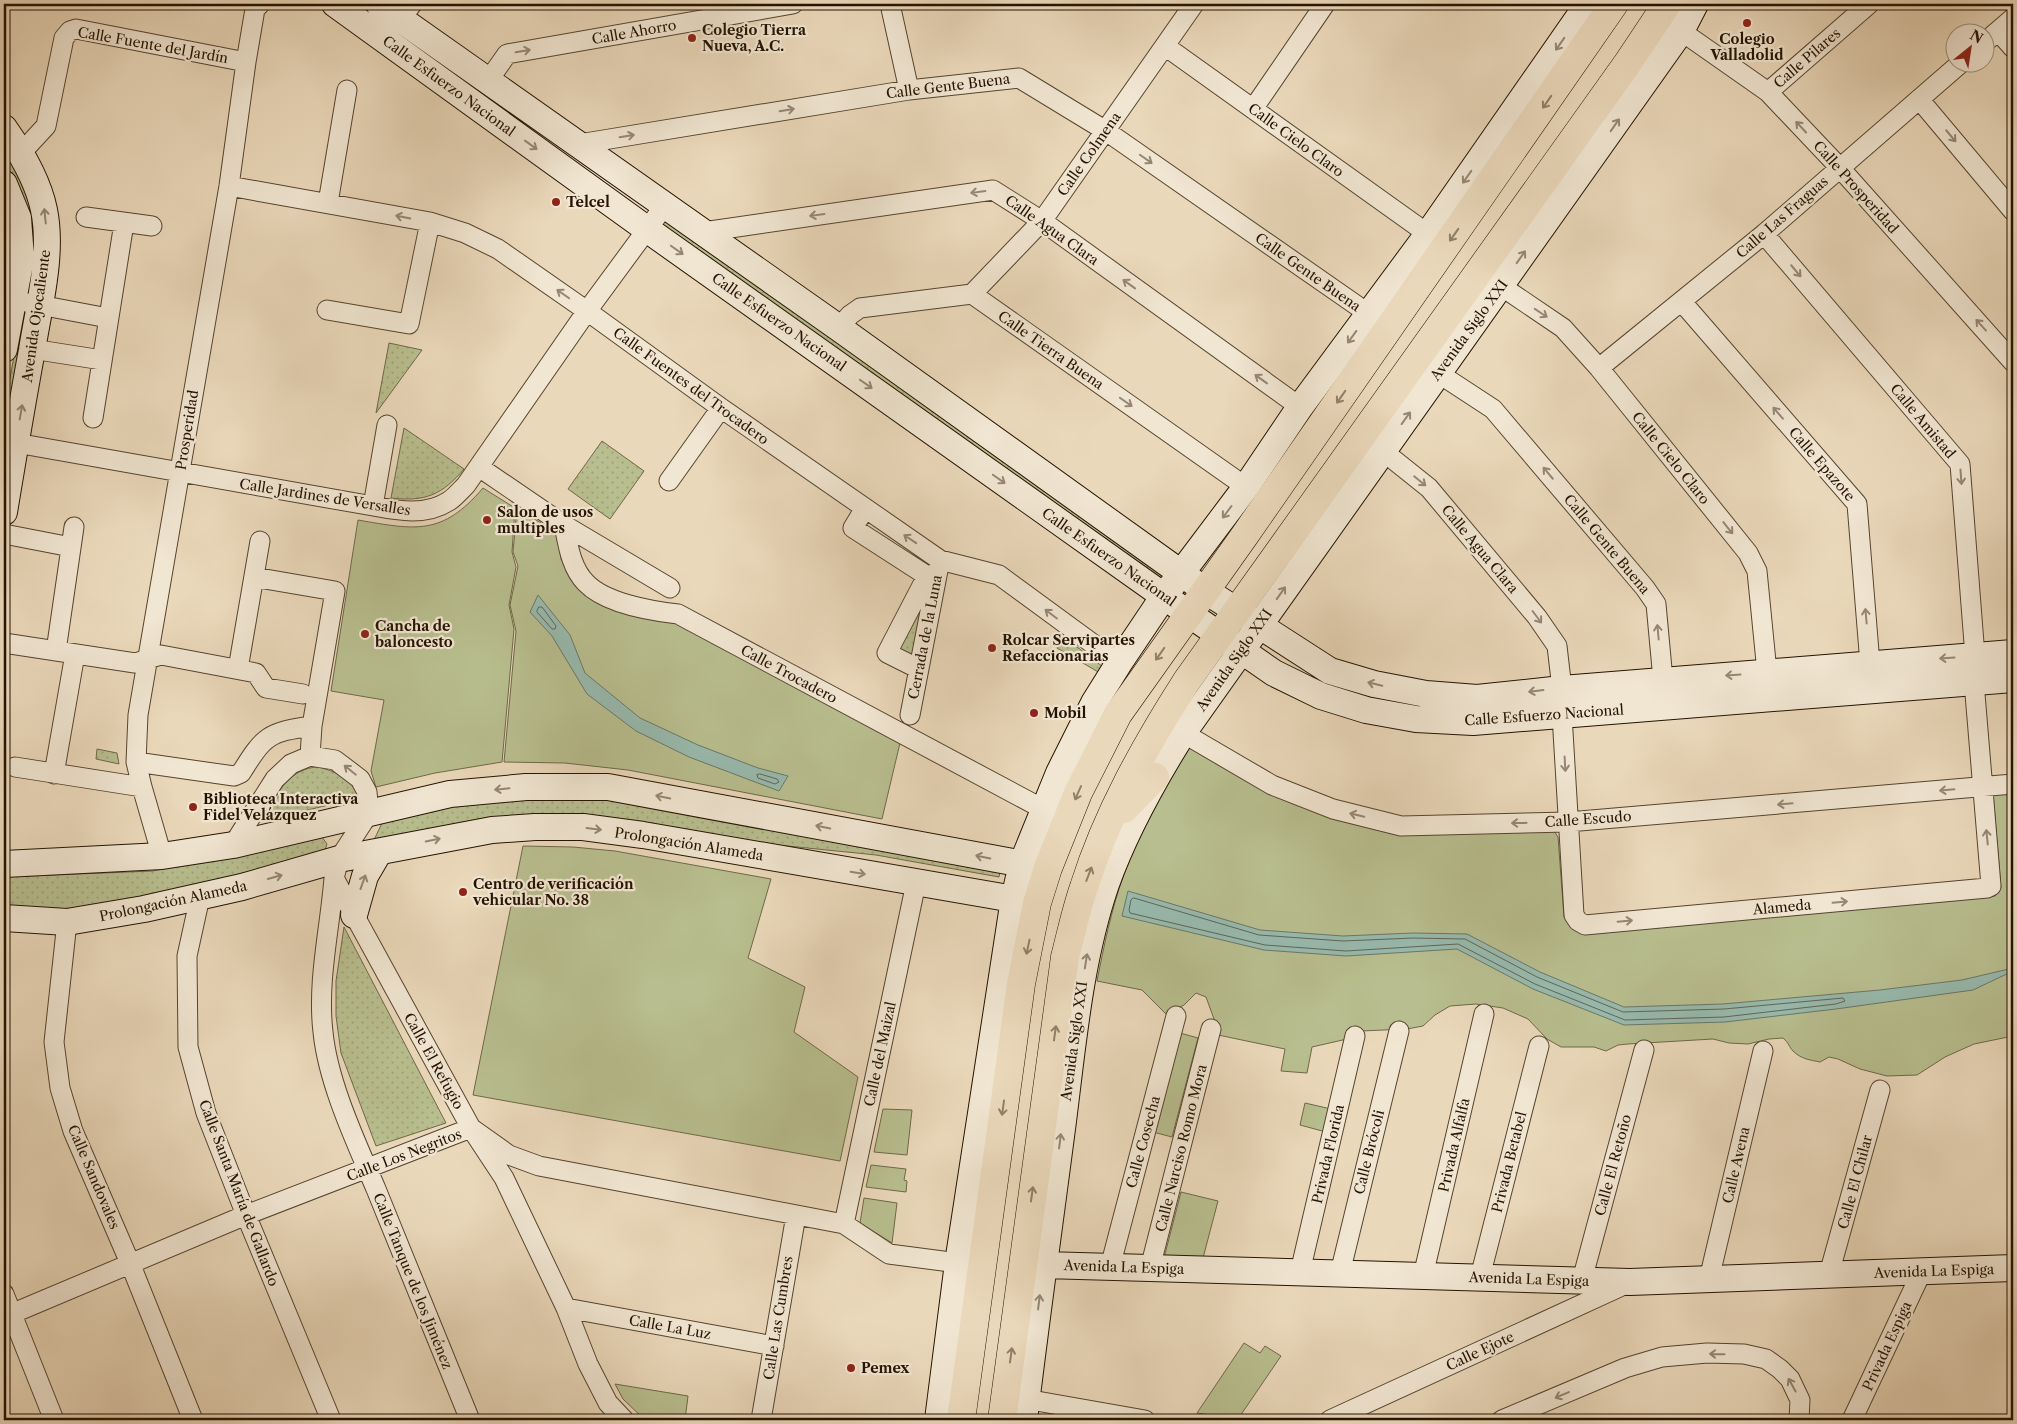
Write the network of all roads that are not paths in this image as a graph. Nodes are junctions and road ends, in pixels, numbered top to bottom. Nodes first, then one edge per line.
1 (260, 4) edge
2 (335, 4) edge
3 (379, 4) edge
4 (794, 4) edge
5 (890, 4) edge
6 (1194, 4) edge
7 (1325, 4) edge
8 (1588, 4) edge
9 (1614, 4) edge
10 (1667, 4) edge
11 (1695, 4) edge
12 (1869, 4) edge
13 (406, 11) edge
14 (2013, 18) edge
15 (1681, 31) junction
16 (1994, 34) edge
17 (1994, 38) edge
18 (1165, 46) junction
19 (2013, 48) edge
20 (246, 62) junction
21 (1950, 72) edge
22 (488, 81) junction
23 (347, 90) dead end
24 (909, 90) junction
25 (1768, 92) junction
26 (1919, 99) junction
27 (1253, 109) junction
28 (4, 128) edge
29 (1106, 131) junction
30 (579, 144) junction
31 (21, 152) junction
32 (1840, 168) junction
33 (4, 184) edge
34 (229, 186) junction
35 (328, 203) junction
36 (665, 205) junction
37 (2013, 211) edge
38 (86, 217) dead end
39 (1042, 221) junction
40 (430, 222) junction
41 (124, 223) junction
42 (152, 226) dead end
43 (648, 230) junction
44 (703, 232) junction
45 (1428, 234) junction
46 (1764, 234) junction
47 (1501, 286) junction
48 (972, 294) junction
49 (9, 298) edge
50 (1682, 302) junction
51 (40, 305) junction
52 (328, 310) dead end
53 (587, 311) junction
54 (1369, 314) junction
55 (108, 318) junction
56 (839, 328) junction
57 (32, 348) junction
58 (4, 349) edge
59 (102, 360) junction
60 (2013, 362) edge
61 (1599, 368) junction
62 (1438, 373) junction
63 (1300, 407) junction
64 (720, 408) junction
65 (93, 418) dead end
66 (387, 425) dead end
67 (1372, 442) junction
68 (16, 443) junction
69 (479, 467) junction
70 (180, 472) junction
71 (669, 480) dead end
72 (1246, 487) junction
73 (373, 506) junction
74 (864, 508) junction
75 (4, 512) edge
76 (564, 525) junction
77 (74, 527) dead end
78 (4, 534) edge
79 (260, 541) dead end
80 (71, 548) junction
81 (940, 560) junction
82 (1181, 572) junction
83 (254, 577) junction
84 (931, 579) junction
85 (670, 588) dead end
86 (1206, 590) junction
87 (1164, 596) junction
88 (1188, 614) junction
89 (1247, 618) junction
90 (1230, 642) junction
91 (4, 643) edge
92 (56, 651) junction
93 (2013, 653) edge
94 (75, 654) junction
95 (1975, 656) junction
96 (148, 659) junction
97 (1119, 663) junction
98 (1870, 664) junction
99 (238, 669) junction
100 (919, 669) junction
101 (1768, 672) junction
102 (2013, 679) edge
103 (1663, 680) junction
104 (1974, 682) junction
105 (1562, 688) junction
106 (303, 694) dead end
107 (910, 715) dead end
108 (1562, 715) junction
109 (312, 726) junction
110 (1183, 733) junction
111 (310, 756) junction
112 (136, 762) junction
113 (15, 767) dead end
114 (54, 774) junction
115 (1155, 777) junction
116 (2013, 784) edge
117 (142, 787) junction
118 (1982, 787) junction
119 (1043, 809) junction
120 (368, 813) junction
121 (1568, 822) junction
122 (1106, 828) junction
123 (233, 845) junction
124 (379, 852) junction
125 (162, 856) junction
126 (4, 864) edge
127 (1035, 866) junction
128 (337, 868) junction
129 (916, 883) junction
130 (200, 897) junction
131 (1026, 901) junction
132 (354, 915) junction
133 (4, 918) edge
134 (67, 922) junction
135 (1065, 957) junction
136 (1484, 1014) dead end
137 (1176, 1016) dead end
138 (1075, 1026) junction
139 (1211, 1028) dead end
140 (1399, 1031) dead end
141 (1355, 1036) dead end
142 (1539, 1046) dead end
143 (1644, 1050) dead end
144 (1763, 1051) dead end
145 (1880, 1090) dead end
146 (471, 1128) junction
147 (368, 1169) junction
148 (246, 1215) junction
149 (796, 1215) junction
150 (844, 1224) junction
151 (130, 1263) junction
152 (958, 1263) junction
153 (1044, 1265) junction
154 (1110, 1267) junction
155 (1150, 1268) junction
156 (2013, 1268) edge
157 (1922, 1271) junction
158 (1300, 1272) junction
159 (1340, 1273) junction
160 (1829, 1274) junction
161 (1423, 1276) junction
162 (1480, 1277) junction
163 (1709, 1279) junction
164 (1582, 1280) junction
165 (1630, 1282) junction
166 (4, 1294) edge
167 (566, 1308) junction
168 (8, 1315) edge
169 (774, 1346) junction
170 (1014, 1409) edge
171 (54, 1420) edge
172 (193, 1420) edge
173 (331, 1420) edge
174 (470, 1420) edge
175 (624, 1420) edge
176 (761, 1420) edge
177 (938, 1420) edge
178 (961, 1420) edge
179 (1145, 1420) edge
180 (1330, 1420) edge
181 (1502, 1420) edge
182 (1799, 1420) edge
183 (1852, 1420) edge

1 - 20 street, Prosperidad
2 -> 43 street, Calle Esfuerzo Nacional
3 - 13 street, Calle Esfuerzo Nacional
22 -> 4 street, Calle Ahorro
5 - 24 street
6 - 18 street, Calle Colmena
7 - 27 street
8 -> 45 street
9 -> 86 highway
10 - 67 highway, Avenida Siglo XXI
11 - 15 street, Avenida Siglo XXI
12 - 25 street, Calle Pilares
13 - 22 street, Calle Esfuerzo Nacional
14 - 16 street
15 - 25 street, Calle Prosperidad
47 -> 15 street, Avenida Siglo XXI
17 - 19 street
18 - 27 street, Calle Cielo Claro
18 - 29 street, Calle Colmena
20 - 31 street, Calle Fuente del Jardín
20 - 34 street, Prosperidad
21 - 26 street, Calle Las Fraguas
22 - 30 street, Calle Esfuerzo Nacional
23 - 35 street
24 - 29 street, Calle Gente Buena
30 -> 24 street, Calle Gente Buena
32 -> 25 street, Calle Prosperidad
26 - 32 street, Calle Las Fraguas
26 -> 37 street
27 - 45 street, Calle Cielo Claro
28 - 31 street, Avenida Ojocaliente
29 - 39 street, Calle Colmena
29 -> 54 street, Calle Gente Buena
30 - 36 street, Calle Esfuerzo Nacional
51 -> 31 street, Avenida Ojocaliente
32 - 46 street, Calle Las Fraguas
60 -> 32 street, Calle Prosperidad
33 - 49 street, Avenida Ojocaliente
34 - 35 street, Calle Fuentes del Trocadero
34 - 70 street, Prosperidad
40 -> 35 street, Calle Fuentes del Trocadero
36 - 43 street, Calle Jardines de Versalles
36 - 44 street, Calle Esfuerzo Nacional
38 - 41 street
39 -> 44 street, Calle Agua Clara
39 - 48 street, Calle Colmena
63 -> 39 street, Calle Agua Clara
40 - 52 street
53 -> 40 street, Calle Fuentes del Trocadero
41 - 42 street
41 - 55 street
43 - 53 street, Calle Jardines de Versalles
43 -> 87 street, Calle Esfuerzo Nacional
44 - 56 street, Calle Esfuerzo Nacional
45 - 54 street
46 - 50 street, Calle Las Fraguas
46 -> 95 street, Calle Amistad
47 -> 61 street, Calle Cielo Claro
47 - 62 street, Avenida Siglo XXI
48 - 56 street
48 -> 72 street, Calle Tierra Buena
49 - 51 street
49 - 58 street, Avenida Ojocaliente
50 - 61 street, Calle Las Fraguas
98 -> 50 street, Calle Epazote
51 - 55 street
51 - 57 street, Avenida Ojocaliente
53 - 64 street, Calle Fuentes del Trocadero
53 - 69 street, Calle Jardines de Versalles
54 -> 63 street
55 - 59 street
56 - 82 street, Calle Esfuerzo Nacional
57 - 59 street
68 -> 57 street, Avenida Ojocaliente
59 - 65 street
61 -> 101 street, Calle Cielo Claro
67 -> 62 street, Avenida Siglo XXI
103 -> 62 street, Calle Gente Buena
63 - 72 street
64 - 71 street
64 - 74 street, Calle Fuentes del Trocadero
66 - 73 street
89 -> 67 highway, Avenida Siglo XXI
67 -> 105 street, Calle Agua Clara
68 - 70 street, Calle Jardines de Versalles
68 - 75 street, Avenida Ojocaliente
69 - 73 street, Calle Jardines de Versalles
69 - 76 street
70 - 73 street, Calle Jardines de Versalles
70 - 96 street, Prosperidad
72 -> 82 street
81 -> 74 street, Calle Fuentes del Trocadero
74 - 84 street
76 - 85 street
76 - 119 street, Calle Trocadero
77 - 80 street
78 - 80 street
79 - 83 street
80 - 92 street
81 - 84 street, Cerrada de la Luna
97 -> 81 street, Calle Fuentes del Trocadero
82 - 86 street, Calle Esfuerzo Nacional
82 - 87 street
83 - 99 street
83 - 109 street
84 - 100 street, Cerrada de la Luna
84 - 100 street
86 - 88 highway
86 - 89 street, Calle Esfuerzo Nacional
87 - 88 street, Calle Esfuerzo Nacional
87 - 97 street
88 - 90 street, Calle Esfuerzo Nacional
88 -> 127 highway
89 - 90 highway, Avenida Siglo XXI
105 -> 89 street, Calle Esfuerzo Nacional
90 - 108 street, Calle Esfuerzo Nacional
90 - 110 street, Avenida Siglo XXI
90 - 122 highway, Avenida Siglo XXI
91 - 92 street
92 - 94 street
93 - 95 street, Calle Esfuerzo Nacional
94 - 96 street
94 - 114 street
95 -> 98 street, Calle Esfuerzo Nacional
95 - 104 street, Calle Amistad
96 - 99 street
96 - 112 street, Prosperidad
97 - 119 street
98 - 101 street, Calle Esfuerzo Nacional
99 - 106 street
100 - 107 street, Cerrada de la Luna
101 -> 103 street, Calle Esfuerzo Nacional
102 - 104 street, Calle Esfuerzo Nacional
103 - 105 street, Calle Esfuerzo Nacional
104 - 108 street, Calle Esfuerzo Nacional
104 - 118 street, Alameda
108 -> 121 street, Alameda
109 - 111 street
109 - 112 street
110 - 115 street, Avenida Siglo XXI
121 -> 110 street, Calle Escudo
120 -> 111 street
111 - 123 street
112 - 117 street, Prosperidad
113 - 114 street
114 - 117 street
115 - 122 highway
138 -> 115 street, Avenida Siglo XXI
116 - 118 street, Calle Escudo
117 - 125 street, Prosperidad
118 -> 121 street, Calle Escudo
121 -> 118 street, Alameda
119 - 127 street
120 - 123 street
127 -> 120 street
120 - 128 street
135 -> 122 highway, Avenida Siglo XXI
123 - 125 street
124 - 128 street, Prolongación Alameda
124 -> 129 street, Prolongación Alameda
132 -> 124 street
125 - 126 street
127 - 131 highway
130 -> 128 street, Prolongación Alameda
128 - 132 street, Calle El Refugio
128 - 147 street, Calle Tanque de los Jiménez
129 - 131 street, Prolongación Alameda
129 - 150 street, Calle del Maizal
130 - 134 street, Prolongación Alameda
130 - 148 street, Calle Santa María de Gallardo
131 - 152 street
131 -> 178 highway
132 - 146 street, Calle El Refugio
133 - 134 street, Prolongación Alameda
134 - 151 street, Calle Sandovales
135 - 138 highway
170 -> 135 highway, Avenida Siglo XXI
136 - 161 street, Privada Alfalfa
137 - 154 street, Calle Cosecha
153 -> 138 street, Avenida Siglo XXI
139 - 155 street, Calle Narciso Romo Mora
140 - 159 street, Calle Brócoli
141 - 158 street, Privada Florida
142 - 162 street, Privada Betabel
143 - 164 street, Calle El Retoño
144 - 163 street, Calle Avena
145 - 160 street, Calle El Chilar
146 - 147 street, Calle Los Negritos
146 - 149 street, Calle Los Negritos
146 - 167 street, Calle El Refugio
147 - 148 street, Calle Los Negritos
147 - 174 street, Calle Tanque de los Jiménez
148 - 151 street, Calle Los Negritos
148 - 173 street, Calle Santa María de Gallardo
149 - 150 street, Calle Los Negritos
149 - 169 street, Calle Las Cumbres
150 - 152 street
151 - 168 street, Calle Los Negritos
151 - 172 street, Calle Sandovales
152 - 177 street
153 - 154 street, Avenida La Espiga
170 -> 153 street, Avenida Siglo XXI
154 - 155 street, Avenida La Espiga
155 - 158 street, Avenida La Espiga
156 - 157 street, Avenida La Espiga
157 - 160 street, Avenida La Espiga
157 - 183 street, Privada Espiga
158 - 159 street, Avenida La Espiga
159 - 161 street, Avenida La Espiga
160 - 163 street, Avenida La Espiga
161 - 162 street, Avenida La Espiga
162 - 164 street, Avenida La Espiga
163 - 165 street, Avenida La Espiga
164 - 165 street, Avenida La Espiga
165 - 180 street, Calle Ejote
166 - 168 street
167 - 169 street, Calle La Luz
167 - 175 street, Calle El Refugio
168 - 171 street
169 - 176 street, Calle Las Cumbres
170 - 179 street
182 -> 181 street

